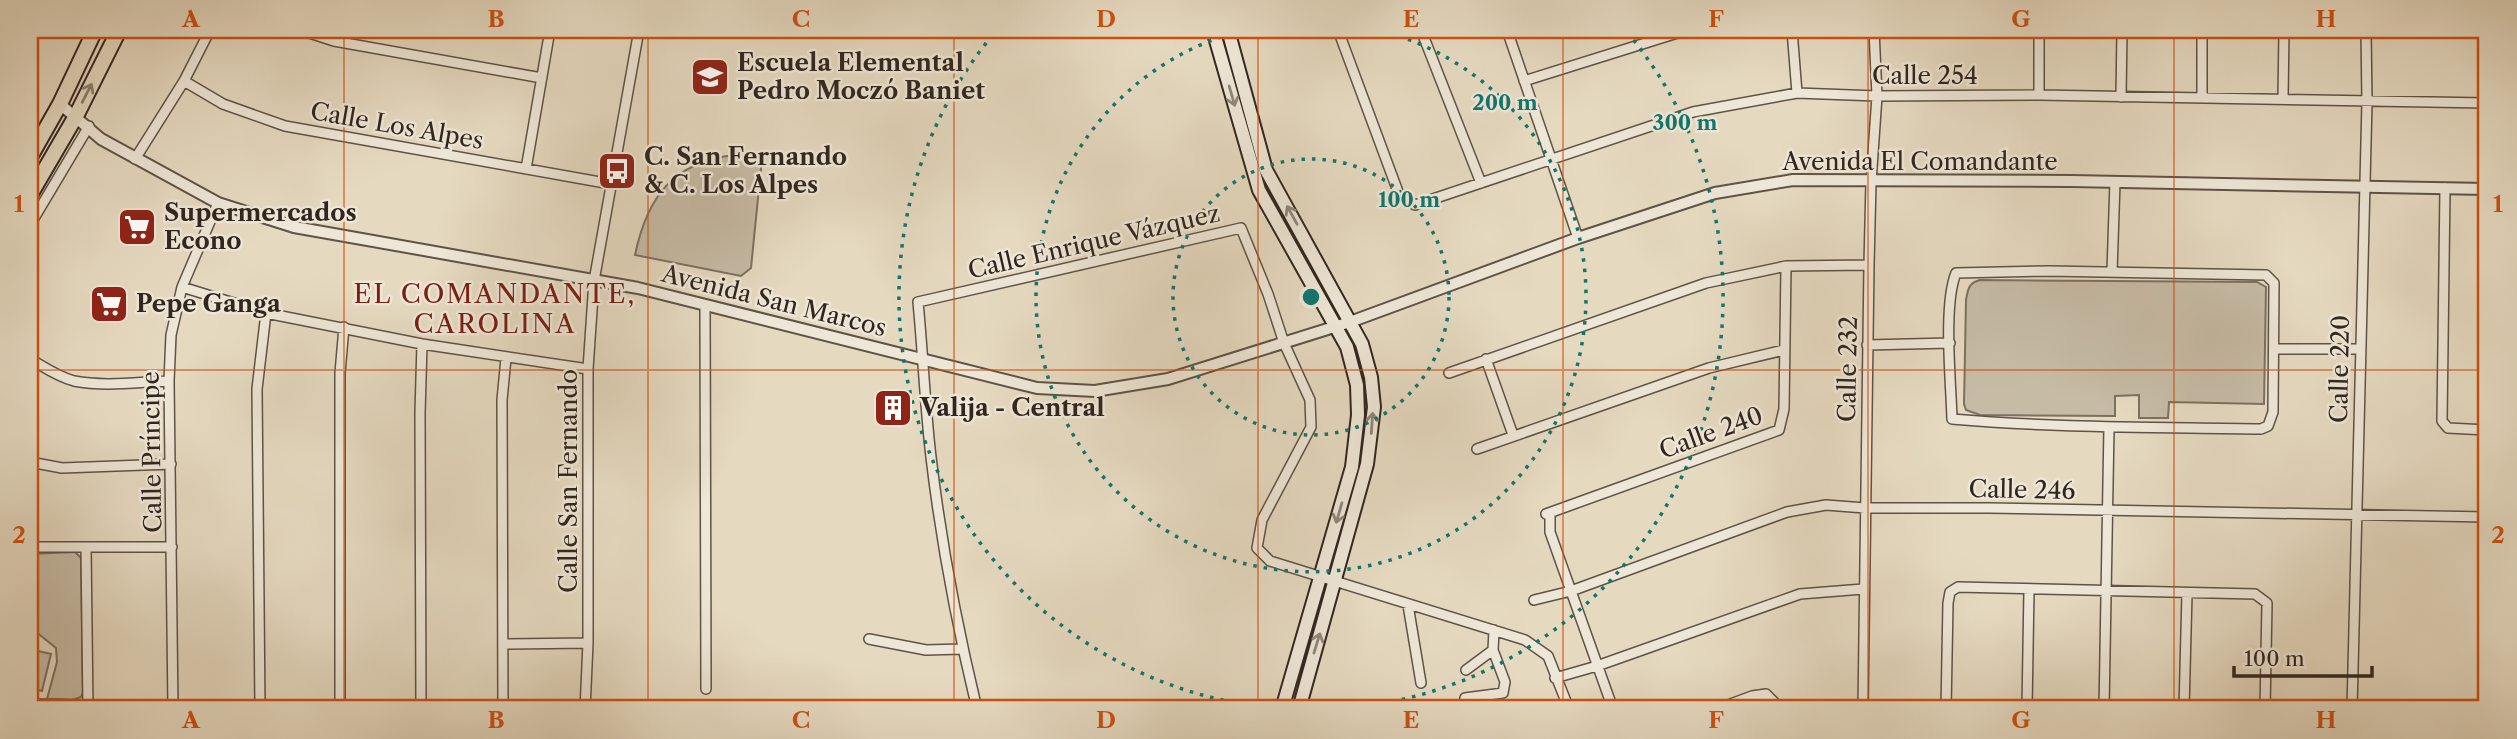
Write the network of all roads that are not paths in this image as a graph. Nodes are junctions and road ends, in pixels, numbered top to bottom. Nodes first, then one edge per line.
1 (95, 30) edge
2 (119, 30) edge
3 (210, 30) edge
4 (300, 30) edge
5 (550, 30) edge
6 (639, 30) edge
7 (1213, 30) edge
8 (1228, 30) edge
9 (1338, 30) edge
10 (1421, 30) edge
11 (1507, 30) edge
12 (1687, 30) edge
13 (1792, 30) edge
14 (1874, 30) edge
15 (2039, 30) edge
16 (2122, 30) edge
17 (2202, 30) edge
18 (2284, 30) edge
19 (2366, 30) edge
20 (542, 78) junction
21 (184, 81) junction
22 (1524, 81) junction
23 (1797, 93) junction
24 (2039, 95) junction
25 (1877, 96) junction
26 (2121, 97) junction
27 (2202, 98) junction
28 (2283, 99) junction
29 (2367, 102) junction
30 (2487, 103) edge
31 (60, 104) junction
32 (76, 116) junction
33 (89, 126) junction
34 (30, 157) edge
35 (135, 159) junction
36 (1552, 159) junction
37 (526, 169) junction
38 (1871, 182) junction
39 (2115, 182) junction
40 (1481, 183) junction
41 (611, 184) junction
42 (2364, 187) junction
43 (2445, 188) junction
44 (2487, 189) edge
45 (30, 195) edge
46 (218, 204) junction
47 (30, 225) edge
48 (1578, 238) junction
49 (1869, 265) junction
50 (1786, 266) junction
51 (2112, 272) junction
52 (594, 281) junction
53 (182, 287) junction
54 (705, 305) junction
55 (266, 313) junction
56 (1350, 322) junction
57 (344, 327) junction
58 (1334, 327) junction
59 (1284, 343) junction
60 (1950, 343) junction
61 (422, 344) junction
62 (1867, 345) junction
63 (2274, 349) junction
64 (2360, 349) junction
65 (1784, 350) junction
66 (506, 358) junction
67 (30, 359) edge
68 (1486, 359) junction
69 (924, 360) junction
70 (588, 369) junction
71 (1449, 373) dead end
72 (169, 381) junction
73 (2109, 427) junction
74 (2487, 430) edge
75 (1513, 435) junction
76 (1477, 449) dead end
77 (30, 462) edge
78 (171, 464) junction
79 (1865, 508) junction
80 (2107, 510) junction
81 (2357, 514) junction
82 (2487, 517) edge
83 (30, 547) edge
84 (86, 547) junction
85 (172, 547) junction
86 (1320, 578) junction
87 (1336, 580) junction
88 (1863, 589) junction
89 (2029, 589) junction
90 (1571, 591) junction
91 (2106, 591) junction
92 (2187, 593) junction
93 (1534, 600) dead end
94 (1408, 605) junction
95 (1494, 631) junction
96 (869, 639) dead end
97 (588, 643) junction
98 (503, 644) junction
99 (962, 649) junction
100 (1493, 650) junction
101 (1597, 666) junction
102 (1466, 670) dead end
103 (1555, 678) junction
104 (1421, 683) dead end
105 (706, 689) dead end
106 (1465, 698) dead end
107 (30, 704) edge
108 (88, 707) edge
109 (173, 709) edge
110 (260, 709) edge
111 (340, 709) edge
112 (421, 709) edge
113 (503, 709) edge
114 (585, 709) edge
115 (977, 709) edge
116 (1282, 709) edge
117 (1299, 709) edge
118 (1569, 709) edge
119 (1613, 709) edge
120 (1717, 709) edge
121 (1777, 709) edge
122 (1863, 709) edge
123 (1947, 709) edge
124 (2027, 709) edge
125 (2104, 709) edge
126 (2184, 709) edge
127 (2265, 709) edge
128 (2352, 709) edge

1 - 31 highway
32 -> 2 highway
3 - 21 street
4 - 20 street
5 - 20 street
6 - 41 street, Calle San Fernando
7 -> 58 main road
56 -> 8 main road
9 - 40 street, Calle 254
10 - 40 street
11 - 22 street
12 - 22 street
13 - 23 street
14 - 25 street, Calle 232
15 - 24 street
16 - 26 street
17 - 27 street
18 - 28 street
19 - 29 street, Calle 220
20 - 37 street
21 - 35 street
21 - 37 street, Calle Los Alpes
22 - 36 street
23 - 25 street, Calle 254
23 - 36 street, Calle 254
24 - 25 street, Calle 254
24 - 26 street, Calle 254
25 - 38 street, Calle 232
26 - 27 street, Calle 254
27 - 28 street, Calle 254
28 - 29 street, Calle 254
29 - 30 street, Calle 254
29 - 42 street, Calle 220
31 - 32 street, Avenida San Marcos
31 - 34 highway
32 - 33 street, Avenida San Marcos
32 - 45 highway
33 - 35 street, Avenida San Marcos
33 - 47 street
35 - 46 street, Avenida San Marcos
36 - 40 street, Calle 254
36 - 48 street
37 - 41 street, Calle Los Alpes
38 - 39 street, Avenida El Comandante
38 - 48 street, Avenida El Comandante
38 - 49 street, Calle 232
39 - 42 street, Avenida El Comandante
39 - 51 street
41 - 52 street, Calle San Fernando
42 - 43 street, Avenida El Comandante
42 - 64 street, Calle 220
43 - 44 street, Avenida El Comandante
43 - 74 street
46 - 52 street, Avenida San Marcos
46 - 53 street, Calle Príncipe
48 - 56 street, Avenida El Comandante
49 - 50 street
49 - 62 street, Calle 232
50 - 65 street, Calle 240
50 - 68 street
51 - 60 street
51 - 63 street
52 - 54 street, Avenida San Marcos
52 - 70 street, Calle San Fernando
53 - 55 street
53 - 72 street, Calle Príncipe
54 - 69 street, Avenida San Marcos
54 - 105 street
55 - 57 street
55 - 110 street
56 - 58 street, Avenida El Comandante
87 -> 56 main road
57 - 61 street
57 - 111 street
58 - 59 street, Avenida San Marcos
58 -> 86 main road
59 - 69 street, Avenida San Marcos
59 - 69 street, Calle Enrique Vázquez
59 - 86 street, Calle Enrique Vázquez
60 - 62 street
60 - 73 street
61 - 66 street
61 - 112 street
62 - 79 street, Calle 232
63 - 64 street
63 - 73 street
64 - 81 street, Calle 220
65 - 75 street
65 - 90 street, Calle 240
66 - 70 street
66 - 98 street
67 - 72 street
68 - 71 street
68 - 75 street
69 - 99 street
70 - 97 street, Calle San Fernando
72 - 78 street, Calle Príncipe
73 - 80 street
75 - 76 street
77 - 78 street
78 - 85 street, Calle Príncipe
79 - 80 street, Calle 246
79 - 88 street, Calle 232
79 - 90 street, Calle 246
80 - 81 street, Calle 246
80 - 91 street
81 - 82 street, Calle 246
81 - 128 street, Calle 220
83 - 84 street
84 - 85 street
84 - 108 street
85 - 109 street, Calle Príncipe
86 - 87 street
86 - 116 main road
87 - 94 street
117 -> 87 main road
88 - 101 street
88 - 122 street, Calle 232
89 - 91 street
89 - 123 street
89 - 124 street
90 - 93 street, Calle 246
90 - 101 street
91 - 92 street
91 - 125 street
92 - 126 street
92 - 127 street
94 - 95 street
94 - 104 street
95 - 100 street
95 - 103 street
96 - 99 street
97 - 98 street
97 - 114 street, Calle San Fernando
98 - 113 street
99 - 115 street
100 - 102 street
100 - 106 street
101 - 103 street
101 - 119 street
103 - 118 street
107 - 108 street
120 - 121 street

